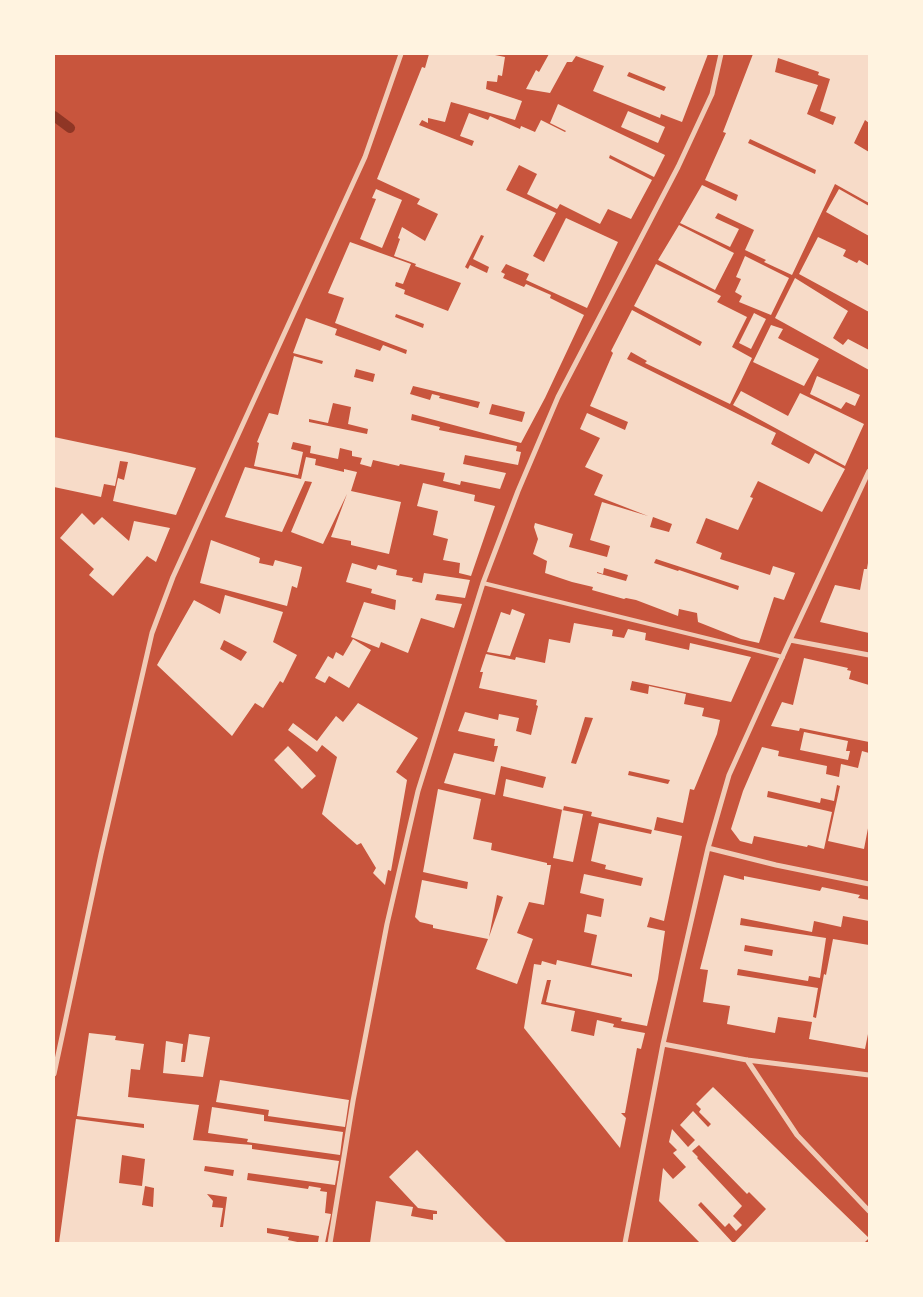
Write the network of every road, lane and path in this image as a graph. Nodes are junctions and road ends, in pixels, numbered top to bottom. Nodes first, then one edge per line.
1 (402, 54) edge
2 (721, 54) edge
3 (869, 471) edge
4 (483, 583) junction
5 (790, 640) junction
6 (869, 655) edge
7 (782, 657) junction
8 (708, 848) junction
9 (869, 884) edge
10 (663, 1044) junction
11 (747, 1060) junction
12 (54, 1074) edge
13 (869, 1075) edge
14 (869, 1211) edge
15 (330, 1243) edge
16 (625, 1243) edge

1 - 12 street
2 - 4 street
3 - 5 street
4 - 7 lane
4 - 15 street
5 - 6 street
5 - 7 street
7 - 8 street
8 - 9 street
8 - 10 street
10 - 11 street
10 - 16 street
11 - 13 street
11 - 14 street

